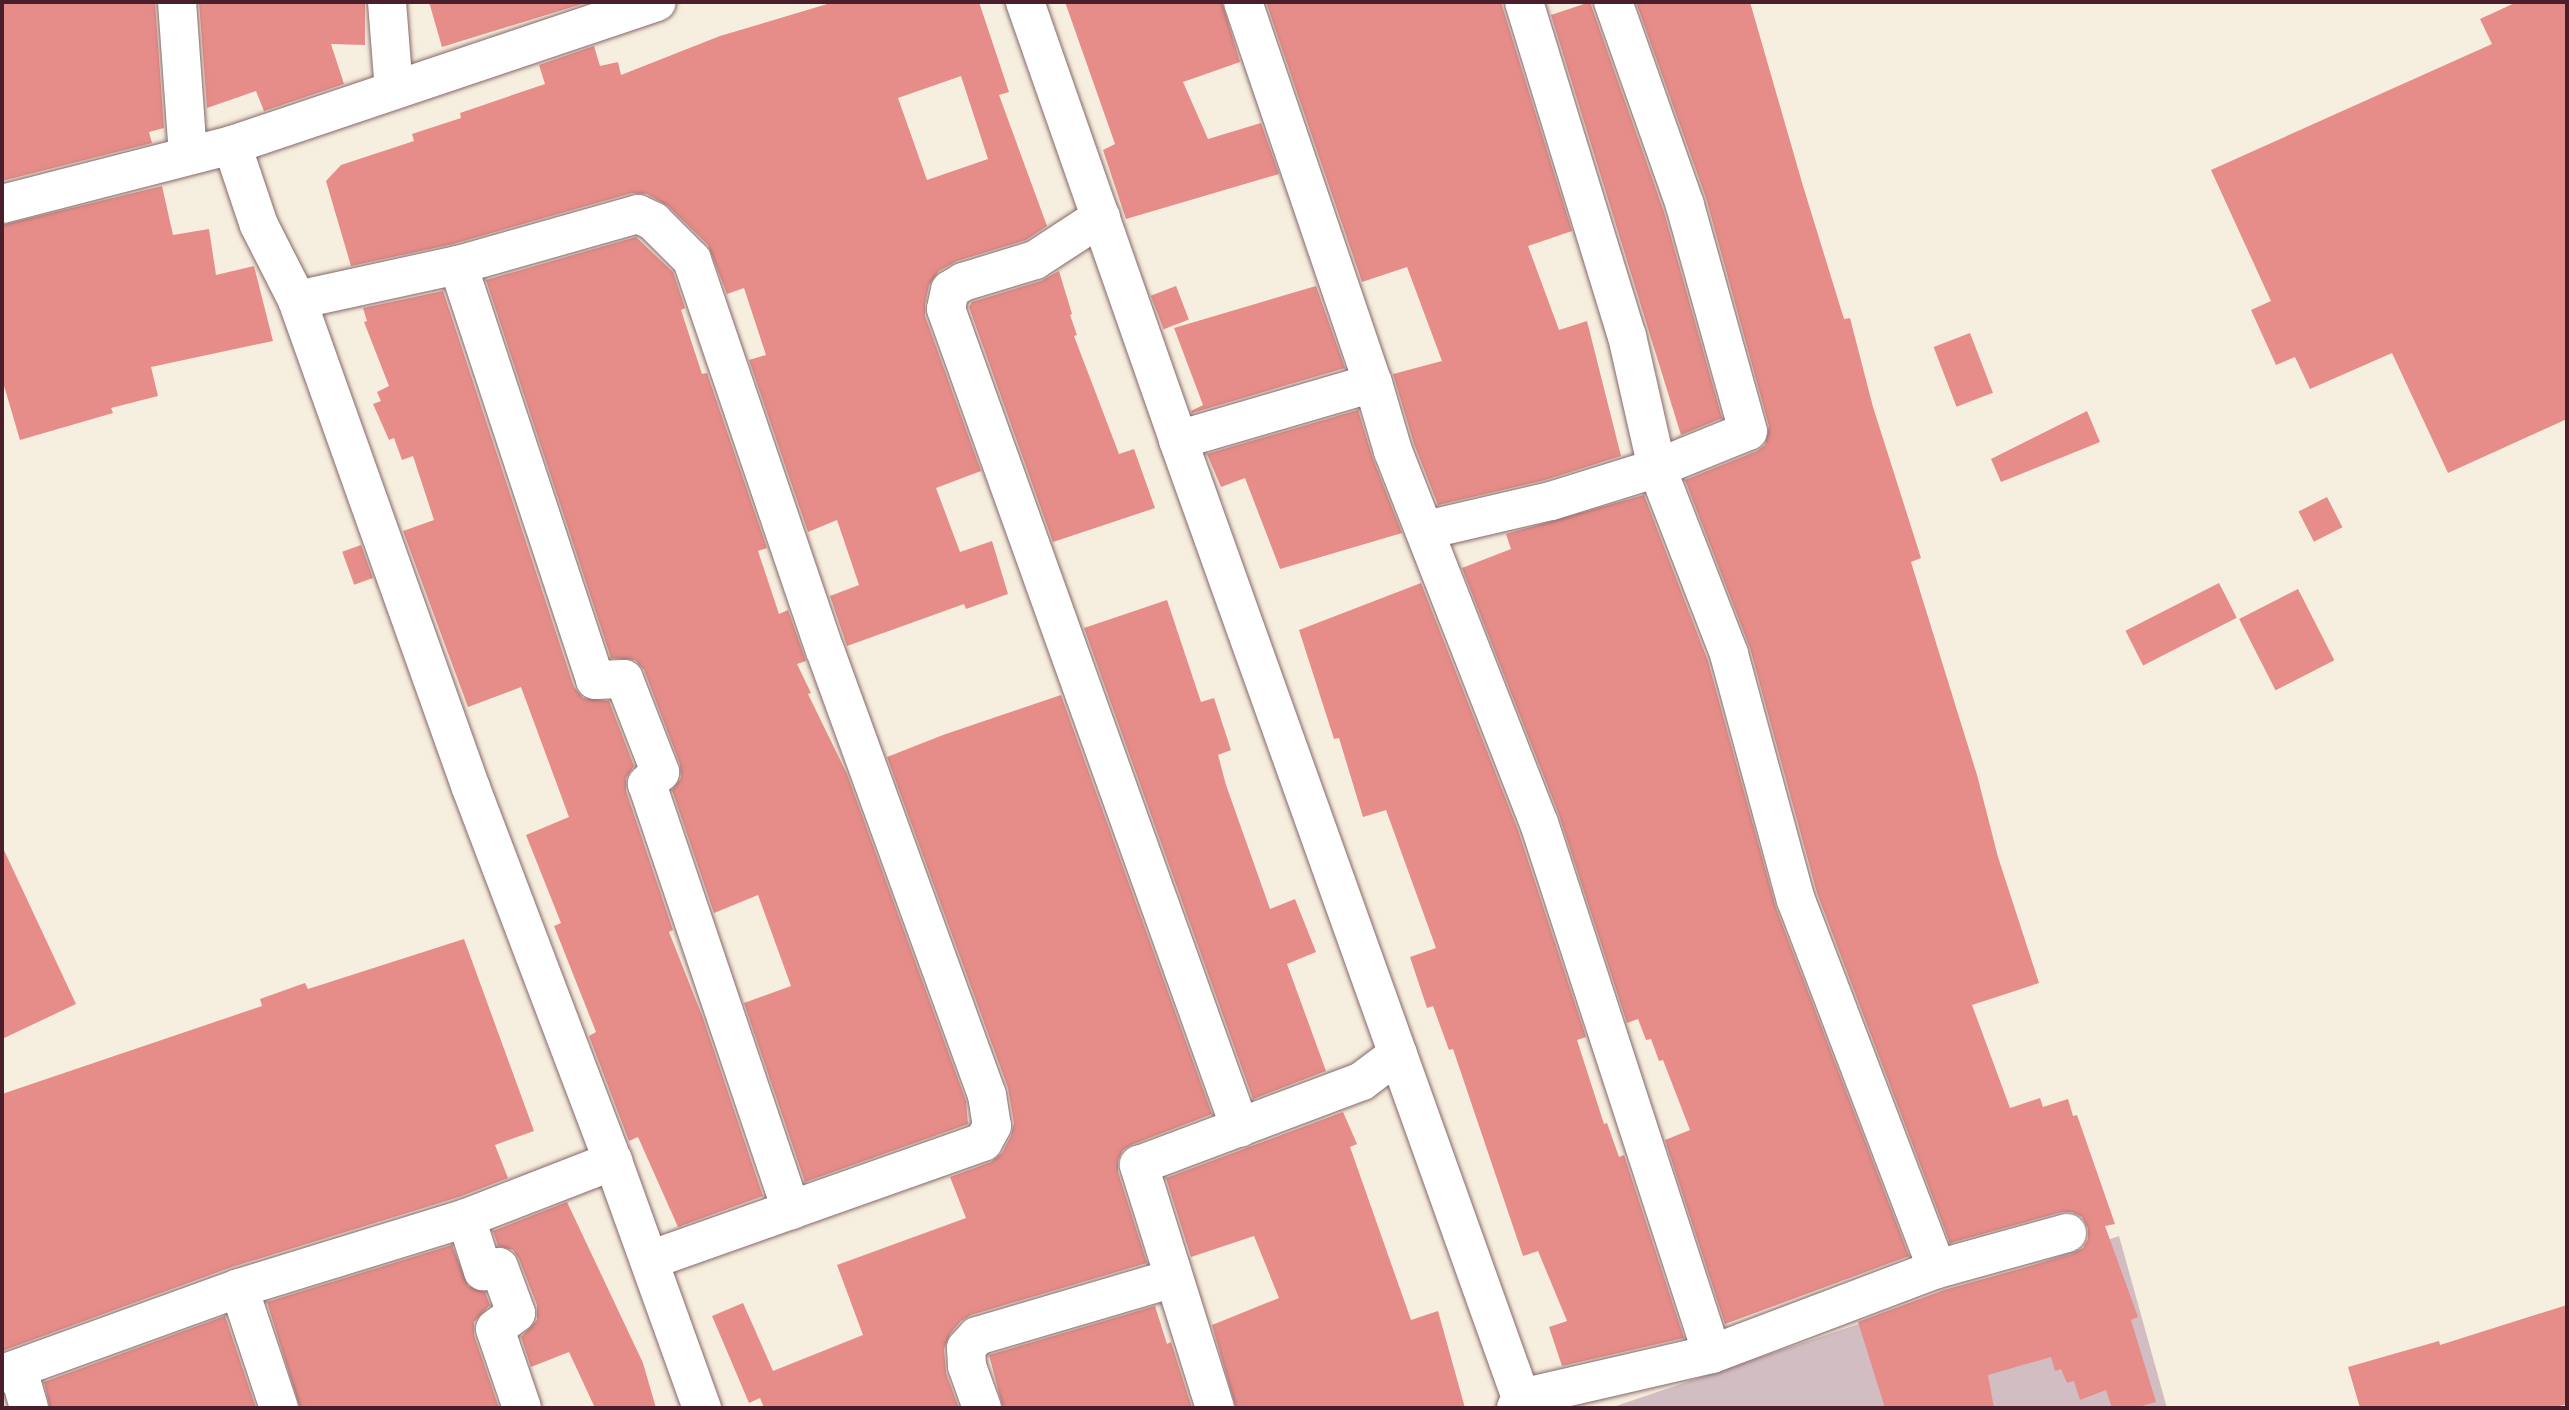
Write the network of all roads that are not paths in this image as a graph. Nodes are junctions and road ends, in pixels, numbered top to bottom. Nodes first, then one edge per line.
1 (177, 2) edge
2 (387, 2) edge
3 (657, 2) edge
4 (1025, 2) edge
5 (1243, 2) edge
6 (1524, 2) edge
7 (1613, 2) edge
8 (599, 10) edge
9 (394, 90) junction
10 (232, 145) junction
11 (188, 155) junction
12 (2, 204) edge
13 (1101, 217) junction
14 (458, 265) junction
15 (297, 300) junction
16 (1373, 383) junction
17 (1178, 440) junction
18 (1657, 468) junction
19 (1426, 530) junction
20 (1398, 1054) junction
21 (1240, 1128) junction
22 (613, 1161) junction
23 (791, 1210) junction
24 (466, 1218) junction
25 (2067, 1233) dead end
26 (649, 1260) junction
27 (1937, 1269) junction
28 (1174, 1278) junction
29 (239, 1288) junction
30 (1712, 1354) junction
31 (10, 1372) edge
32 (1518, 1403) edge
33 (29, 1408) edge
34 (279, 1408) edge
35 (522, 1408) edge
36 (702, 1408) edge
37 (982, 1408) edge
38 (1215, 1408) edge

1 - 11 street
2 - 9 street
3 - 8 street
4 - 13 street
5 - 16 street
6 - 18 street
7 - 18 street
8 - 9 street
9 - 10 street
10 - 11 street
10 - 15 street
11 - 12 street
13 - 17 street
13 - 21 street
14 - 15 street
14 - 23 street
14 - 23 street
15 - 22 street
16 - 17 street
16 - 19 street
17 - 20 street
18 - 19 street
18 - 27 street
19 - 30 street
20 - 21 street
20 - 32 street
21 - 28 street
22 - 24 street
22 - 26 street
23 - 26 street
24 - 29 street
24 - 35 street
25 - 27 street
26 - 36 street
27 - 30 street
28 - 37 street
28 - 38 street
29 - 31 street
29 - 34 street
30 - 32 street
31 - 33 street

